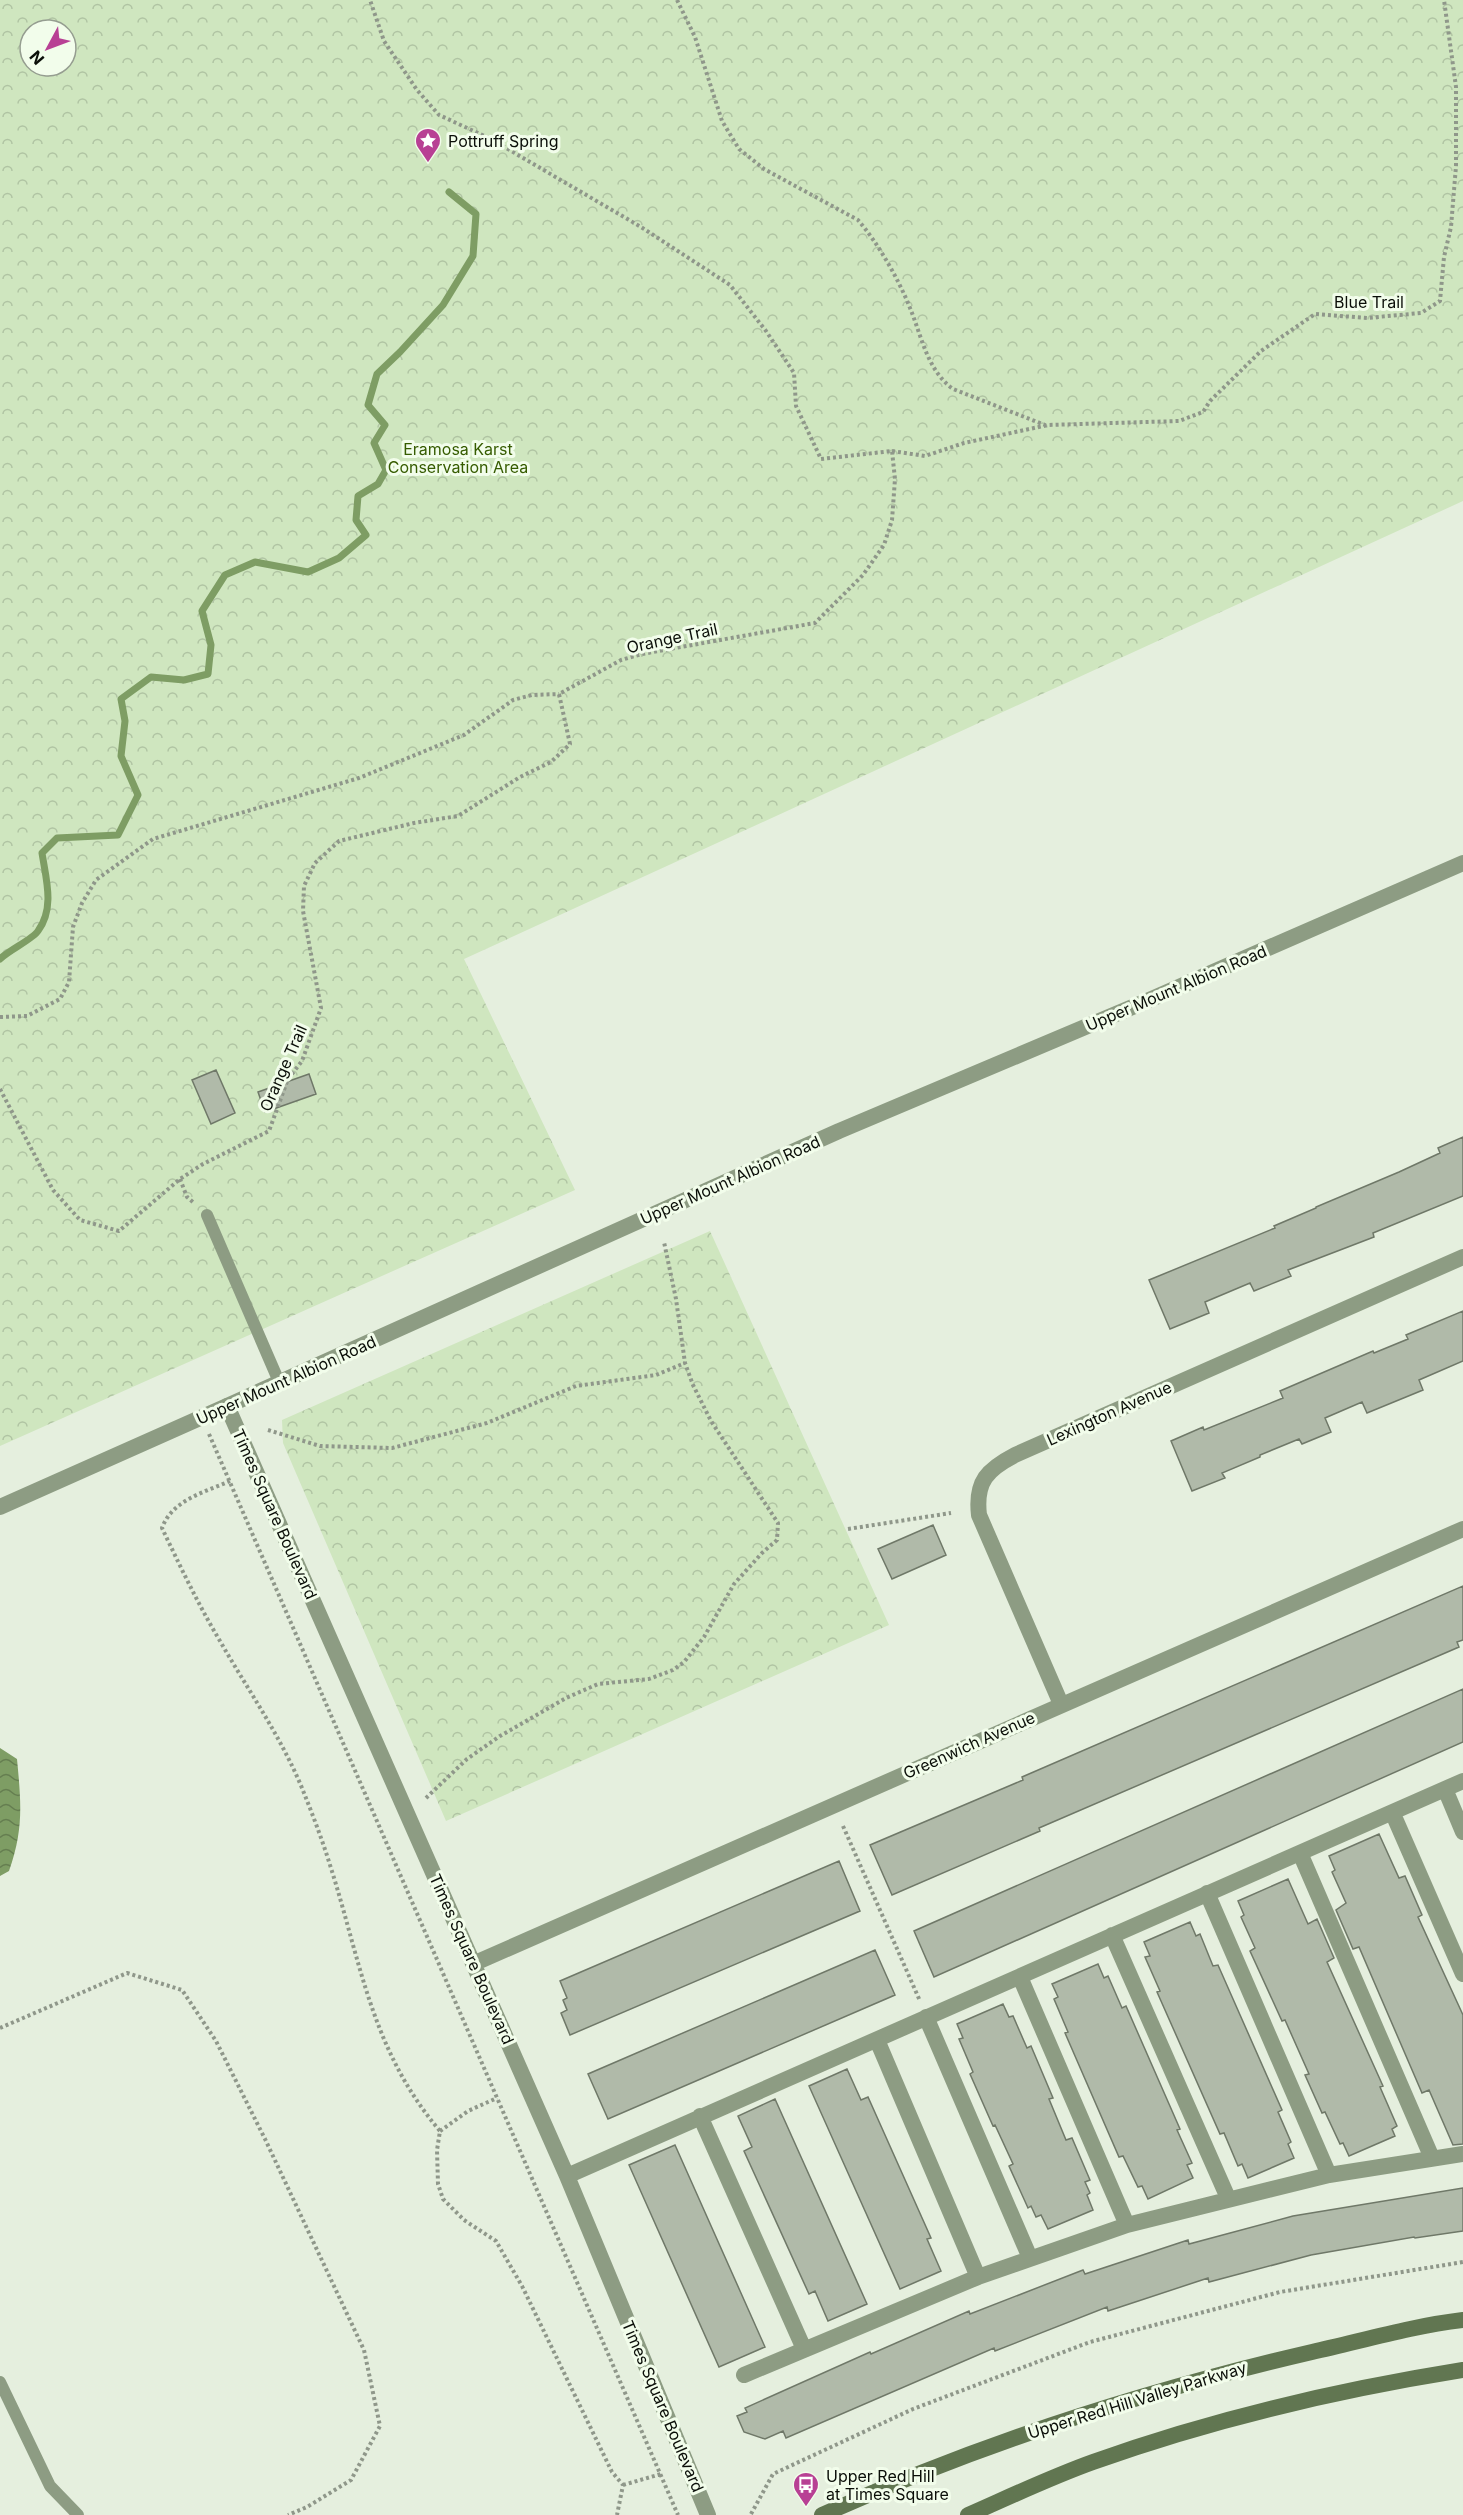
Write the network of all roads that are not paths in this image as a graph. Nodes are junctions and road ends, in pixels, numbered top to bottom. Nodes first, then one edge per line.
1 (1463, 863) edge
2 (207, 1215) road end
3 (1463, 1257) edge
4 (279, 1384) junction
5 (227, 1406) junction
6 (0, 1507) edge
7 (1463, 1529) edge
8 (1061, 1704) junction
9 (1463, 1781) edge
10 (1445, 1789) junction
11 (1393, 1814) junction
12 (1463, 1832) edge
13 (1300, 1853) junction
14 (1207, 1893) junction
15 (1112, 1935) junction
16 (475, 1963) junction
17 (1463, 1974) edge
18 (1020, 1977) junction
19 (924, 2011) junction
20 (877, 2040) junction
21 (700, 2116) junction
22 (1463, 2154) edge
23 (1432, 2158) junction
24 (1329, 2175) junction
25 (567, 2176) junction
26 (1228, 2198) junction
27 (1127, 2225) junction
28 (1030, 2258) junction
29 (978, 2277) junction
30 (1463, 2320) edge
31 (804, 2349) junction
32 (1463, 2370) edge
33 (744, 2375) dead end
34 (0, 2382) edge
35 (78, 2515) edge
36 (708, 2515) edge
37 (822, 2515) edge
38 (968, 2515) edge

1 - 4 street, Upper Mount Albion Road
2 - 4 lane
3 - 8 street, Lexington Avenue
4 - 5 street, Upper Mount Albion Road
5 - 6 street, Upper Mount Albion Road
5 - 16 street, Times Square Boulevard
7 - 8 street, Greenwich Avenue
8 - 16 street, Greenwich Avenue
9 - 10 street
10 - 11 street
10 - 12 street
11 - 13 street
11 - 17 street
13 - 14 street
13 - 23 street
14 - 15 street
14 - 24 street
15 - 18 street
15 - 26 street
16 - 25 street, Times Square Boulevard
18 - 19 street
18 - 27 street
19 - 20 street
19 - 28 street
20 - 21 street
20 - 29 street
21 - 25 street
21 - 31 street
22 - 23 street
23 - 24 street
24 - 26 street
25 - 36 street, Times Square Boulevard
26 - 27 street
27 - 28 street
28 - 29 street
29 - 31 street
30 - 37 main road, Upper Red Hill Valley Parkway
31 - 33 street
32 - 38 main road
34 - 35 lane

